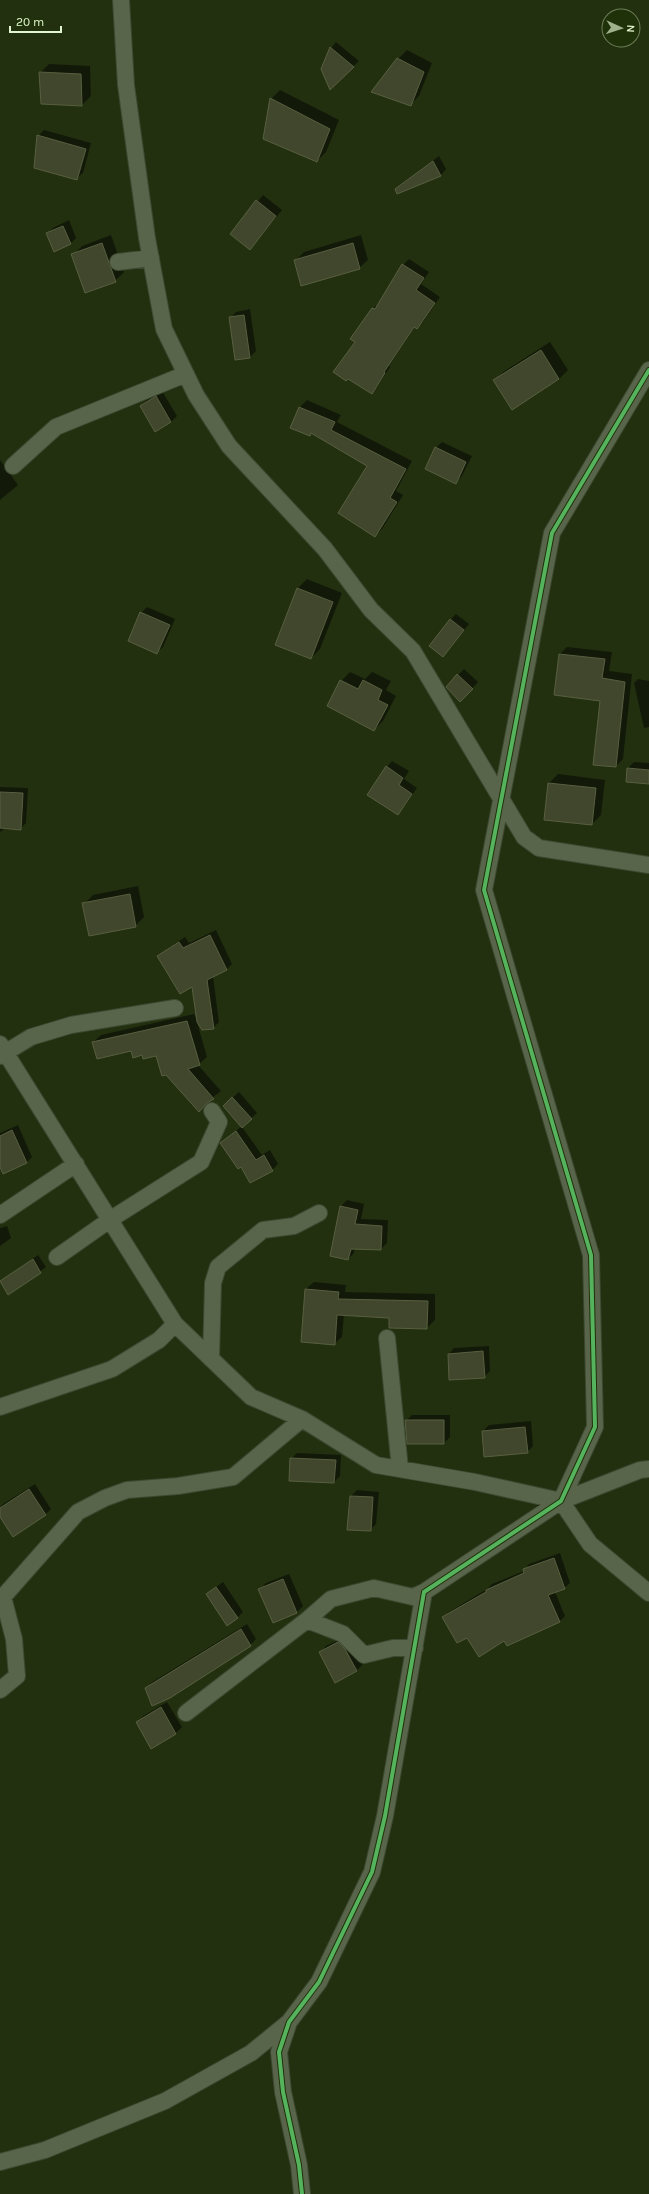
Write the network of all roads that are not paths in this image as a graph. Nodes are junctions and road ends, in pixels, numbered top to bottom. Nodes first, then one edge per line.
1 (121, 0) edge
2 (151, 258) junction
3 (118, 262) dead end
4 (649, 370) edge
5 (186, 374) junction
6 (13, 466) dead end
7 (501, 799) junction
8 (649, 865) edge
9 (175, 1008) dead end
10 (2, 1051) edge
11 (212, 1112) dead end
12 (76, 1164) junction
13 (319, 1213) dead end
14 (0, 1215) edge
15 (111, 1220) junction
16 (57, 1257) dead end
17 (175, 1324) junction
18 (387, 1338) dead end
19 (211, 1359) junction
20 (0, 1407) edge
21 (302, 1419) junction
22 (400, 1469) junction
23 (649, 1469) edge
24 (560, 1501) junction
25 (424, 1592) junction
26 (649, 1593) edge
27 (307, 1620) junction
28 (415, 1648) junction
29 (0, 1690) edge
30 (186, 1713) dead end
31 (289, 2022) junction
32 (0, 2162) edge
33 (302, 2194) edge

1 - 2 street
2 - 3 street
2 - 5 street
4 - 7 street
5 - 6 street
5 - 7 street
7 - 8 street
7 - 24 street
9 - 10 street
10 - 12 street
11 - 15 street
12 - 14 street
12 - 15 street
13 - 19 street
15 - 16 street
15 - 17 street
17 - 19 street
17 - 20 street
18 - 22 street
19 - 21 street
21 - 22 street
21 - 29 street
22 - 24 street
23 - 24 street
24 - 25 street
24 - 26 street
25 - 27 street
25 - 28 street
27 - 28 street
27 - 30 street
28 - 31 street
31 - 32 street
31 - 33 street

